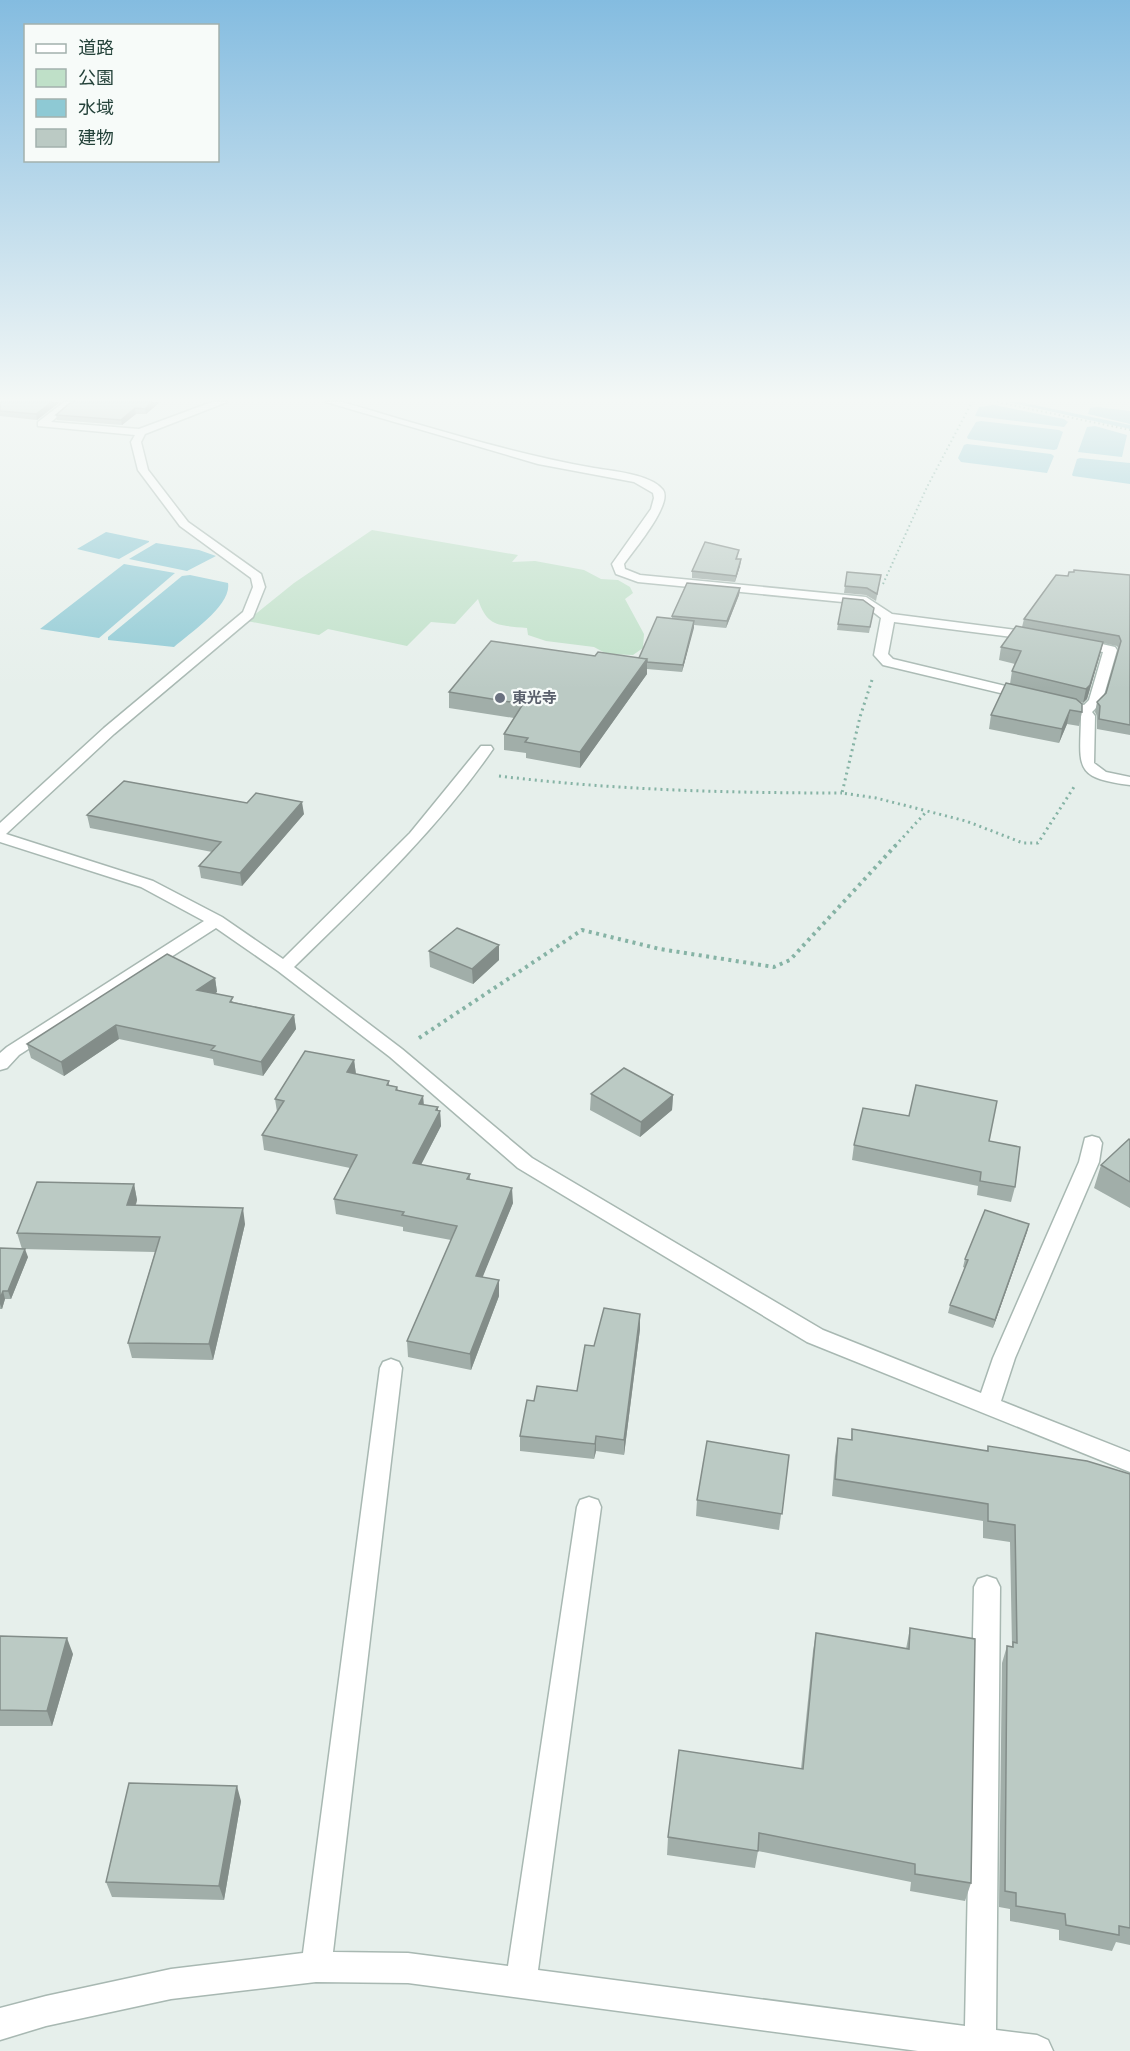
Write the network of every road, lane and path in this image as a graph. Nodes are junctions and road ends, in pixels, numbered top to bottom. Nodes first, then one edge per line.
1 (164, 498) edge
2 (660, 498) edge
3 (922, 498) edge
4 (874, 606) junction
5 (888, 617) junction
6 (1116, 634) edge
7 (1048, 638) edge
8 (1072, 642) edge
9 (1110, 650) junction
10 (888, 662) junction
11 (1085, 711) junction
12 (486, 749) dead end
13 (1091, 770) junction
14 (470, 772) junction
15 (1130, 781) edge
16 (842, 793) junction
17 (927, 811) junction
18 (0, 831) edge
19 (0, 837) edge
20 (216, 921) junction
21 (284, 967) junction
22 (396, 1053) junction
23 (0, 1064) edge
24 (1092, 1143) dead end
25 (391, 1368) dead end
26 (988, 1405) junction
27 (1130, 1462) edge
28 (589, 1507) dead end
29 (987, 1587) dead end
30 (316, 1967) junction
31 (521, 1983) junction
32 (0, 2024) edge
33 (980, 2043) junction
34 (1037, 2051) edge

1 - 18 street
2 - 4 street
3 - 4 path
4 - 5 street
5 - 7 street
5 - 10 street
6 - 9 street
8 - 9 street
9 - 11 street
10 - 11 street
10 - 16 path
11 - 13 street
12 - 14 street
13 - 15 street
13 - 17 path
14 - 16 path
14 - 21 street
16 - 17 path
17 - 22 path
19 - 20 street
20 - 21 street
20 - 23 street
21 - 22 street
22 - 26 street
24 - 26 street
25 - 30 street
26 - 27 street
28 - 31 street
29 - 33 street
30 - 31 street
30 - 32 street
31 - 33 street
33 - 34 street

